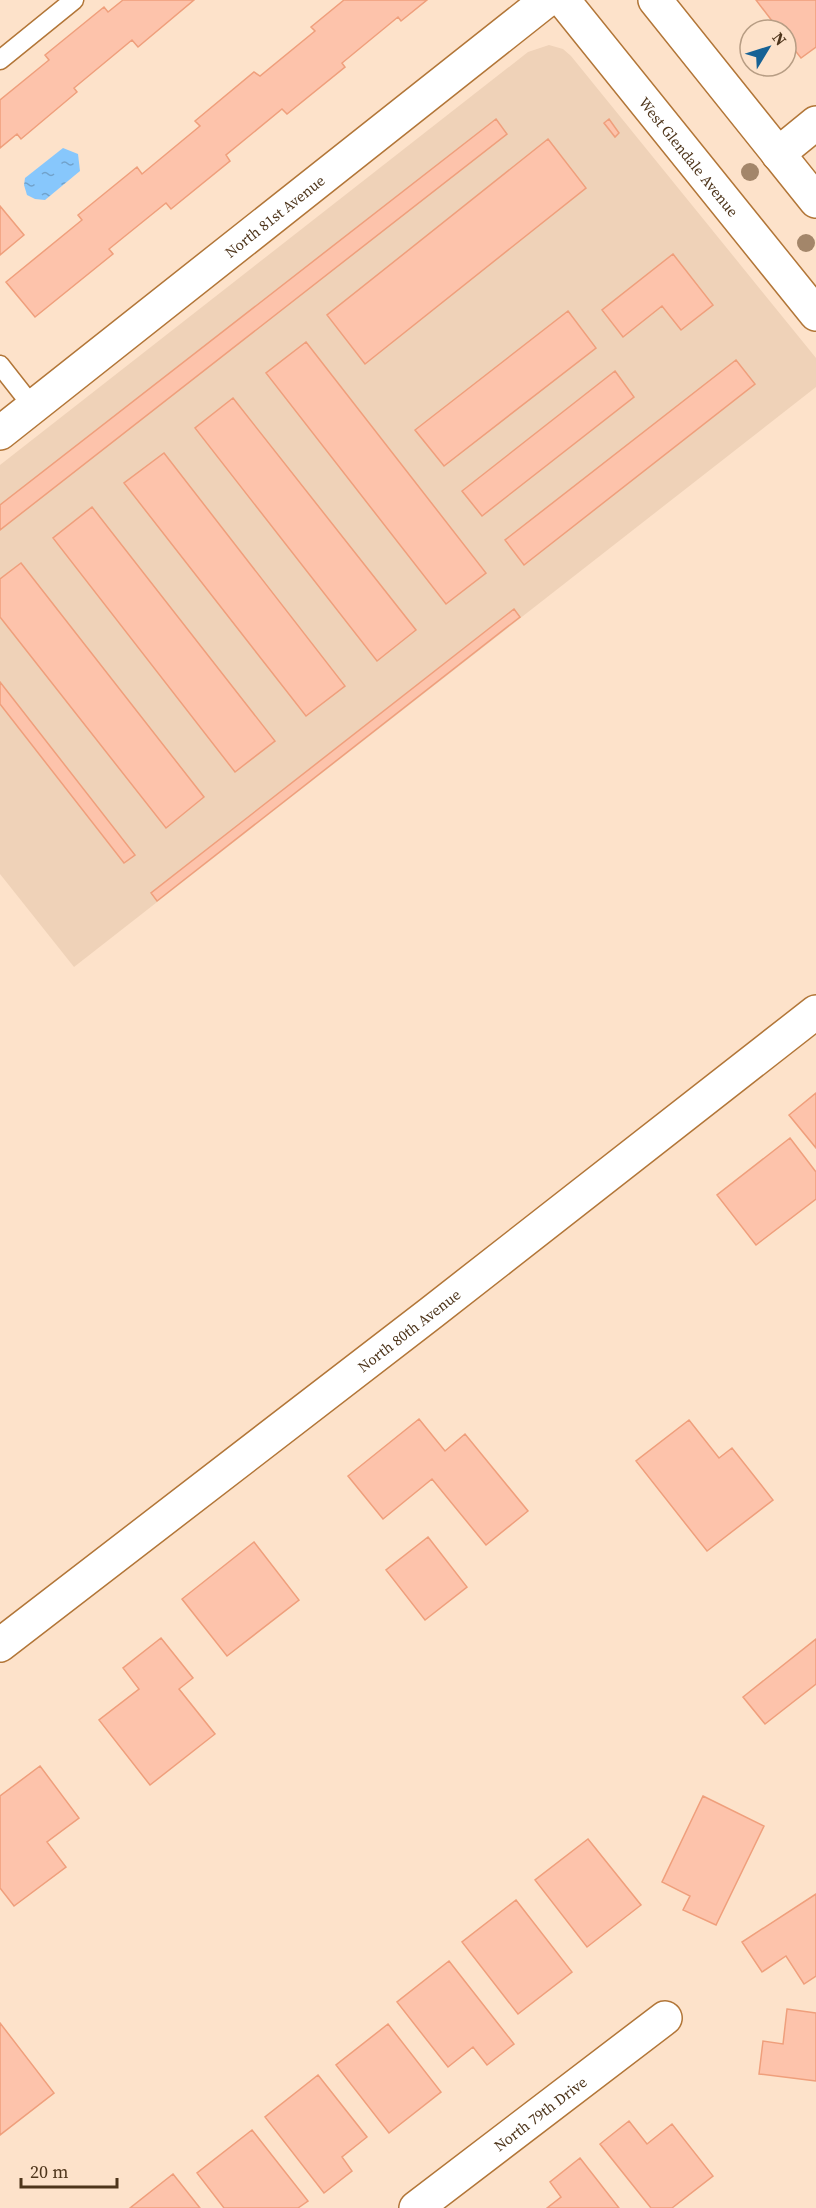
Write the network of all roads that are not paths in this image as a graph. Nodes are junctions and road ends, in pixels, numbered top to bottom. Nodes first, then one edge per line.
1 (74, 0) edge
2 (548, 0) edge
3 (563, 0) edge
4 (655, 0) edge
5 (0, 60) edge
6 (816, 123) edge
7 (778, 154) junction
8 (816, 201) edge
9 (816, 314) edge
10 (0, 365) edge
11 (33, 407) junction
12 (0, 433) edge
13 (816, 1012) edge
14 (0, 1645) edge
15 (665, 2018) dead end
16 (416, 2208) edge

1 - 5 lane
2 - 11 street, North 81st Avenue
3 - 9 street, West Glendale Avenue
4 - 7 street
6 - 7 street
7 - 8 street
10 - 11 lane
11 - 12 street, North 81st Avenue
13 - 14 street, North 80th Avenue
15 - 16 street, North 79th Drive

